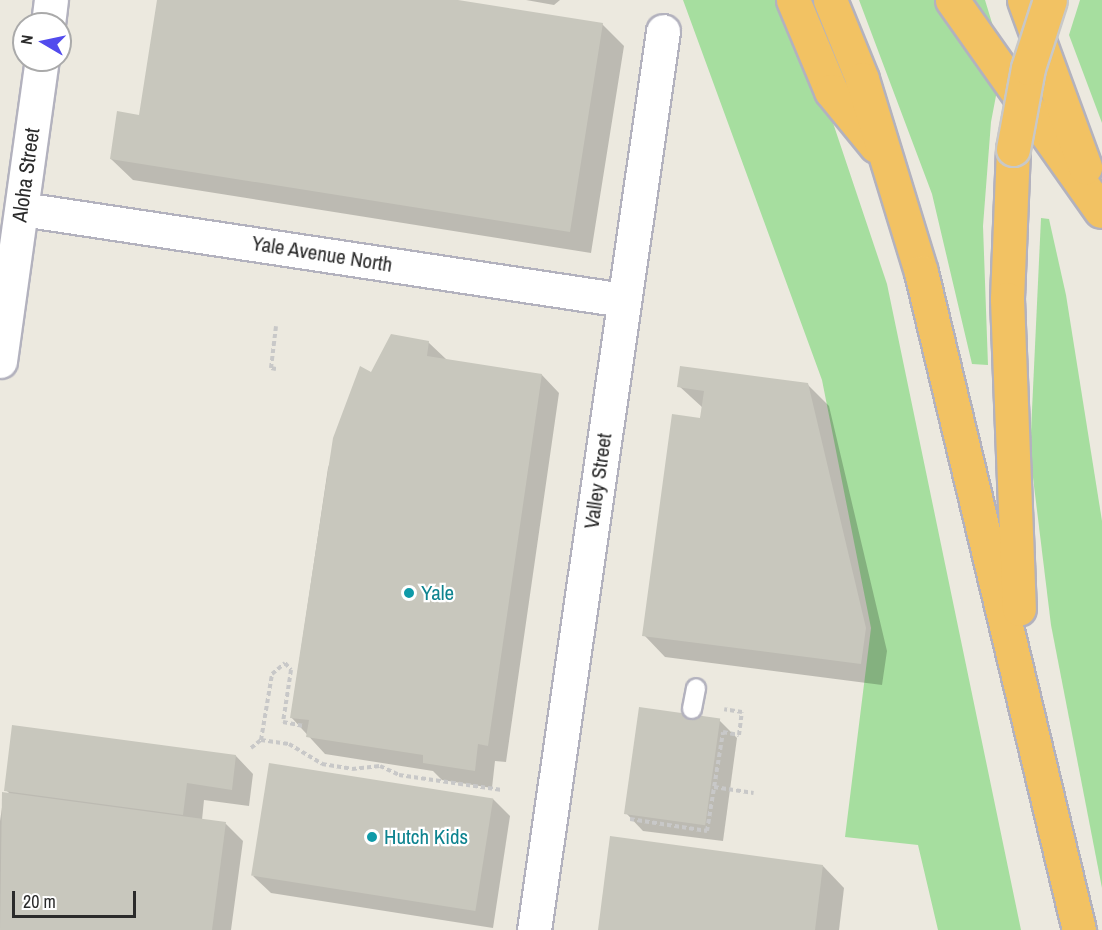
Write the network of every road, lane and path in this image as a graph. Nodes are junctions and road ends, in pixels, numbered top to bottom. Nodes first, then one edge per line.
1 (794, 0) edge
2 (830, 0) edge
3 (952, 0) edge
4 (1024, 0) edge
5 (1050, 0) edge
6 (663, 31) dead end
7 (40, 72) edge
8 (885, 157) junction
9 (21, 208) junction
10 (1102, 212) edge
11 (623, 300) junction
12 (276, 326) dead end
13 (0, 361) edge
14 (276, 369) dead end
15 (696, 688) dead end
16 (715, 708) dead end
17 (692, 709) dead end
18 (304, 726) dead end
19 (261, 740) junction
20 (251, 748) dead end
21 (714, 787) junction
22 (502, 790) dead end
23 (754, 793) dead end
24 (630, 819) dead end
25 (1068, 886) junction
26 (534, 930) edge
27 (1079, 930) edge

1 - 8 highway
2 - 8 highway
3 - 10 highway
4 - 10 highway
5 - 25 highway, bridge
6 - 11 street, Valley Street
7 - 9 street, Aloha Street
8 - 25 highway
9 - 11 street, Yale Avenue North
9 - 13 street, Aloha Street
11 - 26 street, Valley Street
12 - 14 path
15 - 17 lane
16 - 21 path
18 - 19 path
19 - 20 path
19 - 22 path
21 - 23 path
21 - 24 path
25 - 27 highway

